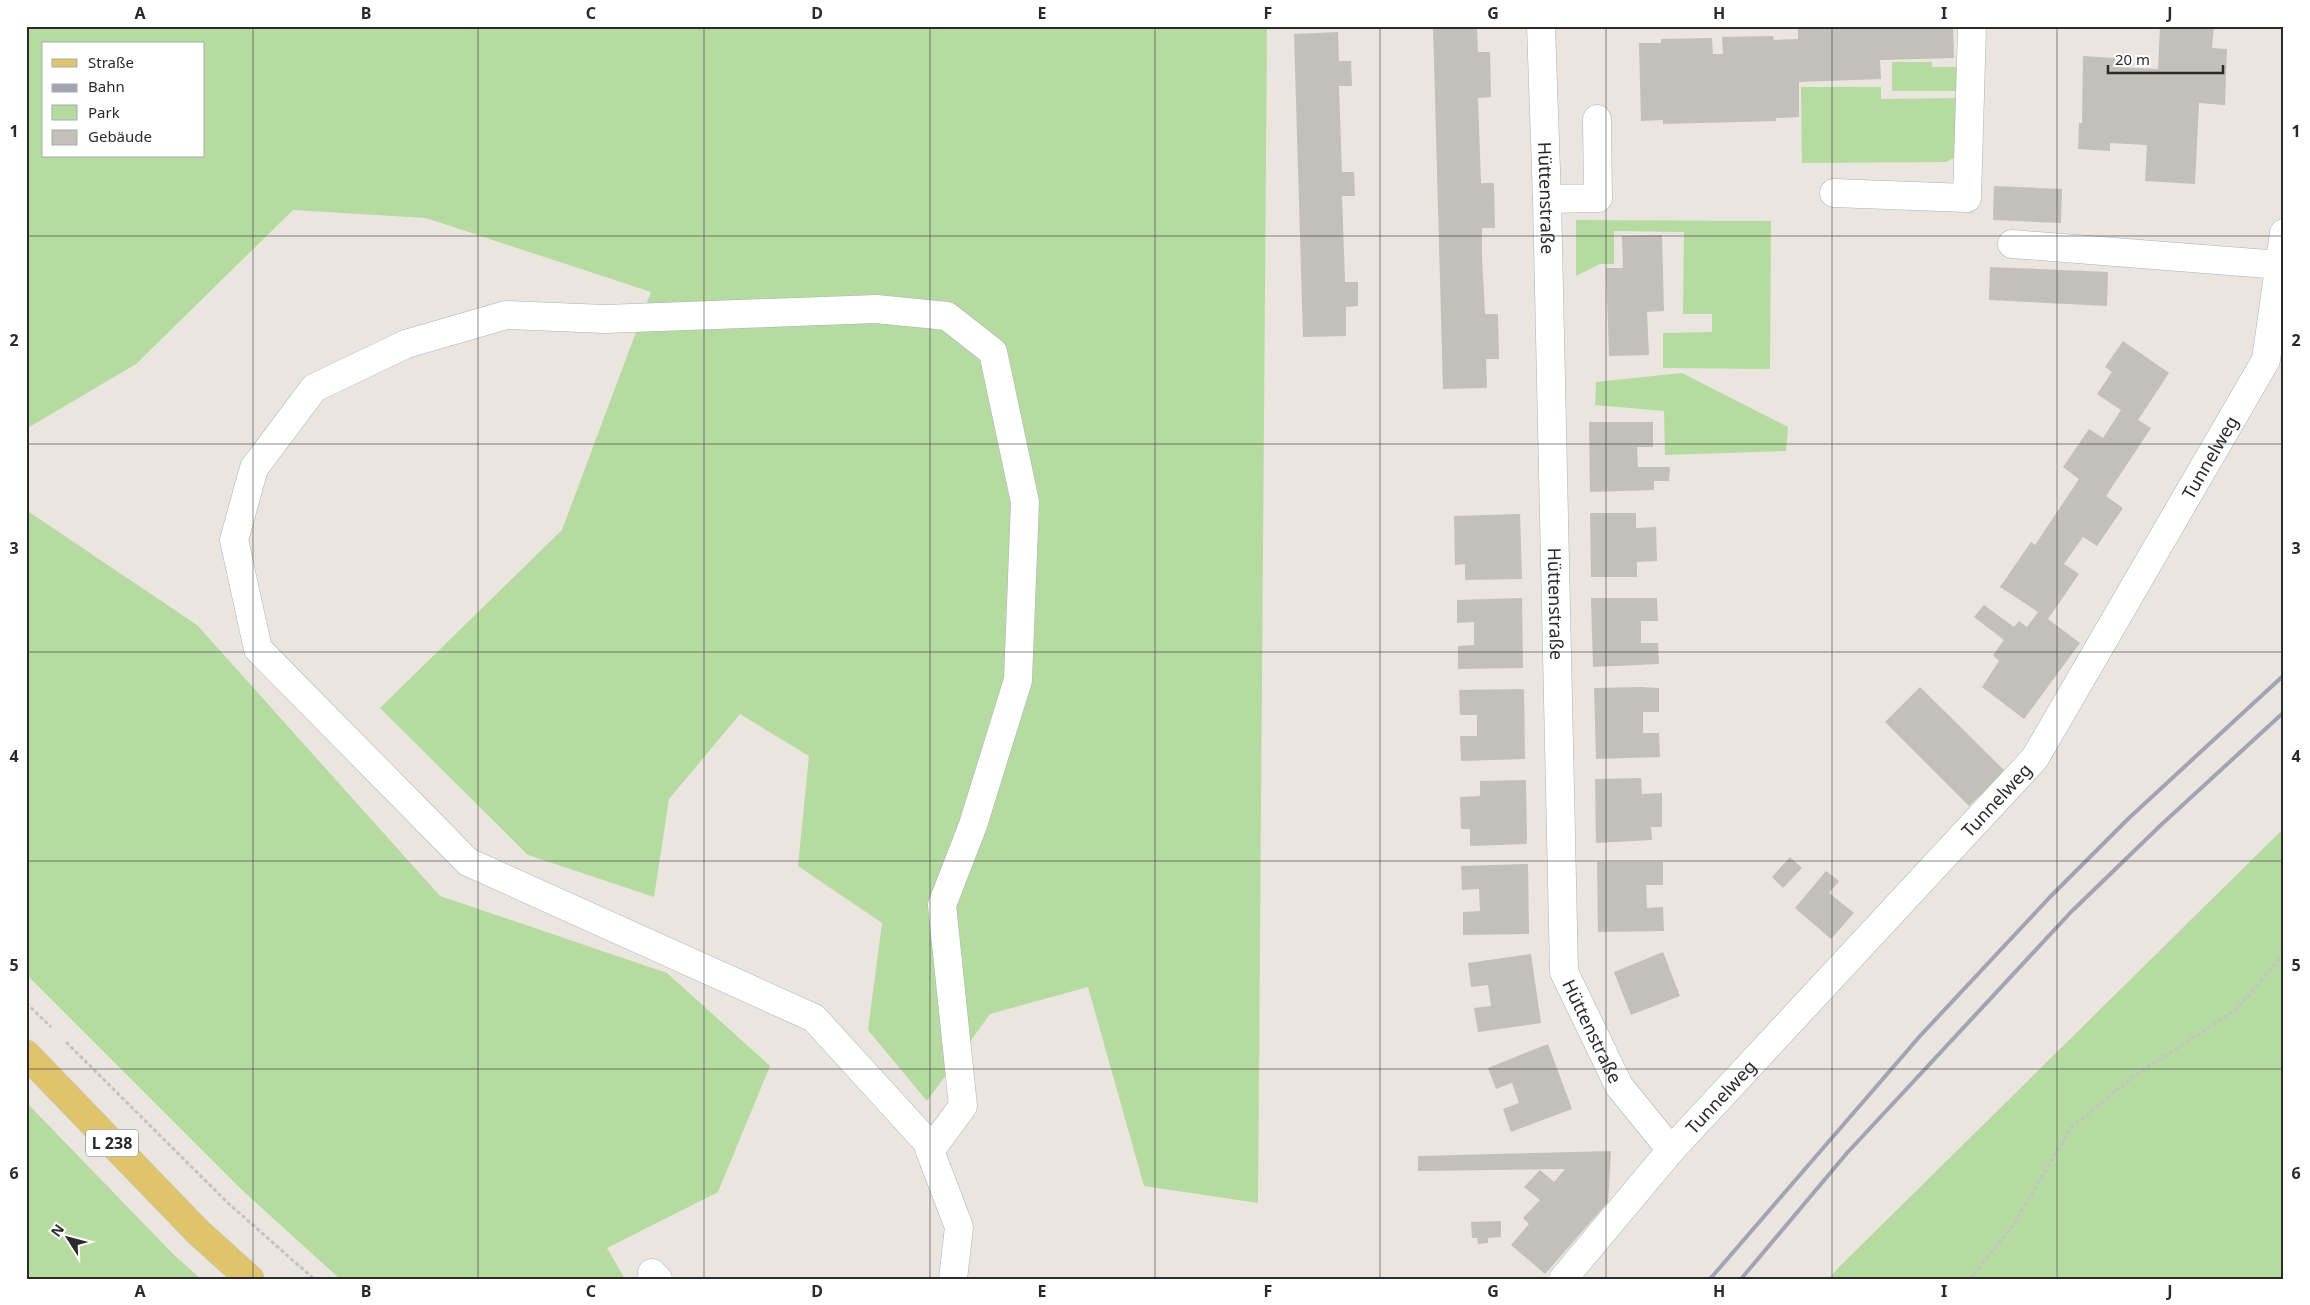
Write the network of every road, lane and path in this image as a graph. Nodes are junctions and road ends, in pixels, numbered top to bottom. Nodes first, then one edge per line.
1 (1541, 26) edge
2 (1972, 26) edge
3 (1597, 119) dead end
4 (1834, 193) dead end
5 (1547, 199) junction
6 (2284, 233) edge
7 (2012, 244) dead end
8 (2280, 265) junction
9 (2284, 958) edge
10 (26, 1003) edge
11 (54, 1031) dead end
12 (61, 1038) dead end
13 (26, 1054) edge
14 (1671, 1150) junction
15 (930, 1152) junction
16 (250, 1279) edge
17 (314, 1279) edge
18 (953, 1279) edge
19 (1563, 1279) edge
20 (1970, 1279) edge

1 - 5 street, Hüttenstraße
2 - 4 street
3 - 5 street
5 - 14 street, Hüttenstraße
6 - 8 street, Tunnelweg
7 - 8 street
8 - 14 street, Tunnelweg
9 - 20 path
10 - 11 path
12 - 17 path
13 - 16 main road, L 238
14 - 19 street, Tunnelweg
15 - 15 street
15 - 18 street

